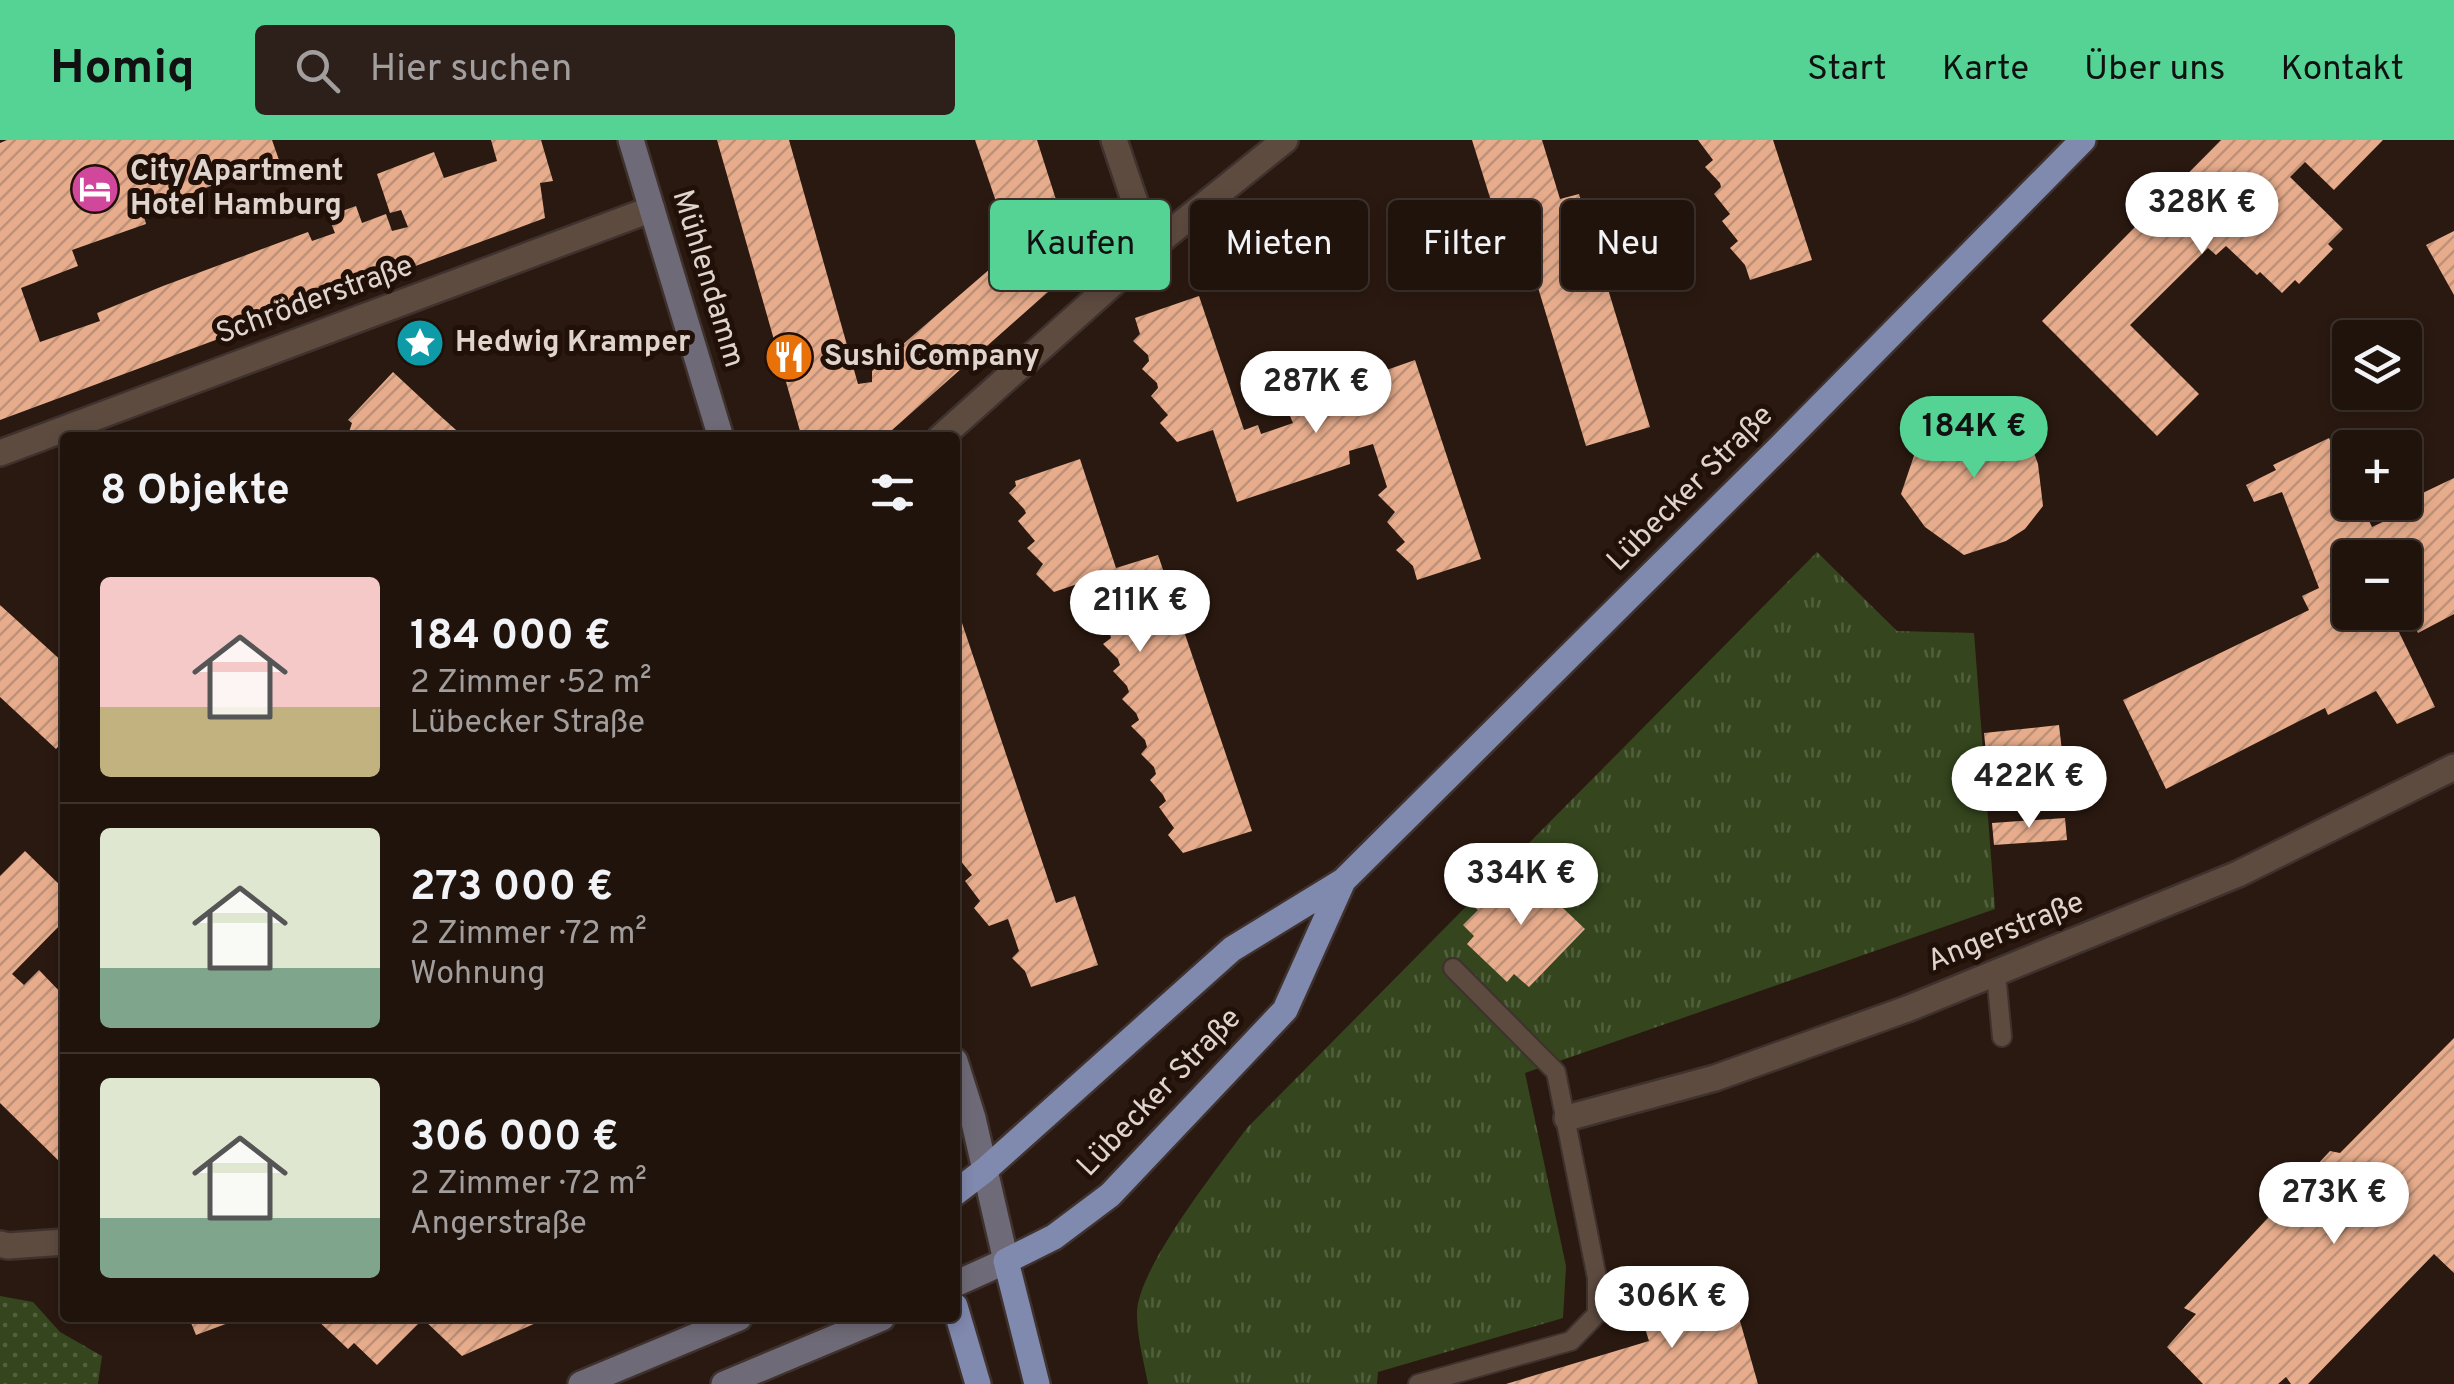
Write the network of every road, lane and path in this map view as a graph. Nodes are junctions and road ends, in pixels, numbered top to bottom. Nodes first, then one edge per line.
1 (631, 140) edge
2 (1114, 140) edge
3 (1285, 140) edge
4 (2083, 140) edge
5 (1134, 200) edge
6 (652, 209) junction
7 (1170, 234) edge
8 (1106, 290) edge
9 (718, 432) edge
10 (947, 432) edge
11 (0, 452) edge
12 (2454, 767) edge
13 (1343, 881) junction
14 (1453, 968) dead end
15 (1996, 973) junction
16 (2002, 1037) dead end
17 (960, 1079) edge
18 (1567, 1118) junction
19 (985, 1170) junction
20 (960, 1189) edge
21 (60, 1242) edge
22 (0, 1244) edge
23 (1006, 1261) junction
24 (960, 1282) edge
25 (729, 1322) edge
26 (872, 1322) edge
27 (960, 1322) edge
28 (1413, 1383) edge
29 (581, 1384) edge
30 (724, 1384) edge
31 (978, 1384) edge
32 (1037, 1384) edge

1 - 6 main road, Mühlendamm
2 - 5 street
3 - 7 street
4 - 13 main road, Lübecker Straße
6 - 9 main road, Mühlendamm
6 - 11 street, Schröderstraße
8 - 10 street
12 - 15 street, Angerstraße
13 - 19 main road, Lübecker Straße
13 - 23 main road, Lübecker Straße
14 - 18 lane
15 - 16 lane
15 - 18 street, Angerstraße
17 - 19 main road
18 - 28 lane
19 - 20 main road, Lübecker Straße
19 - 23 main road
21 - 22 street
23 - 24 main road, Lübecker Straße
23 - 32 main road
25 - 29 main road
26 - 30 main road
27 - 31 main road

